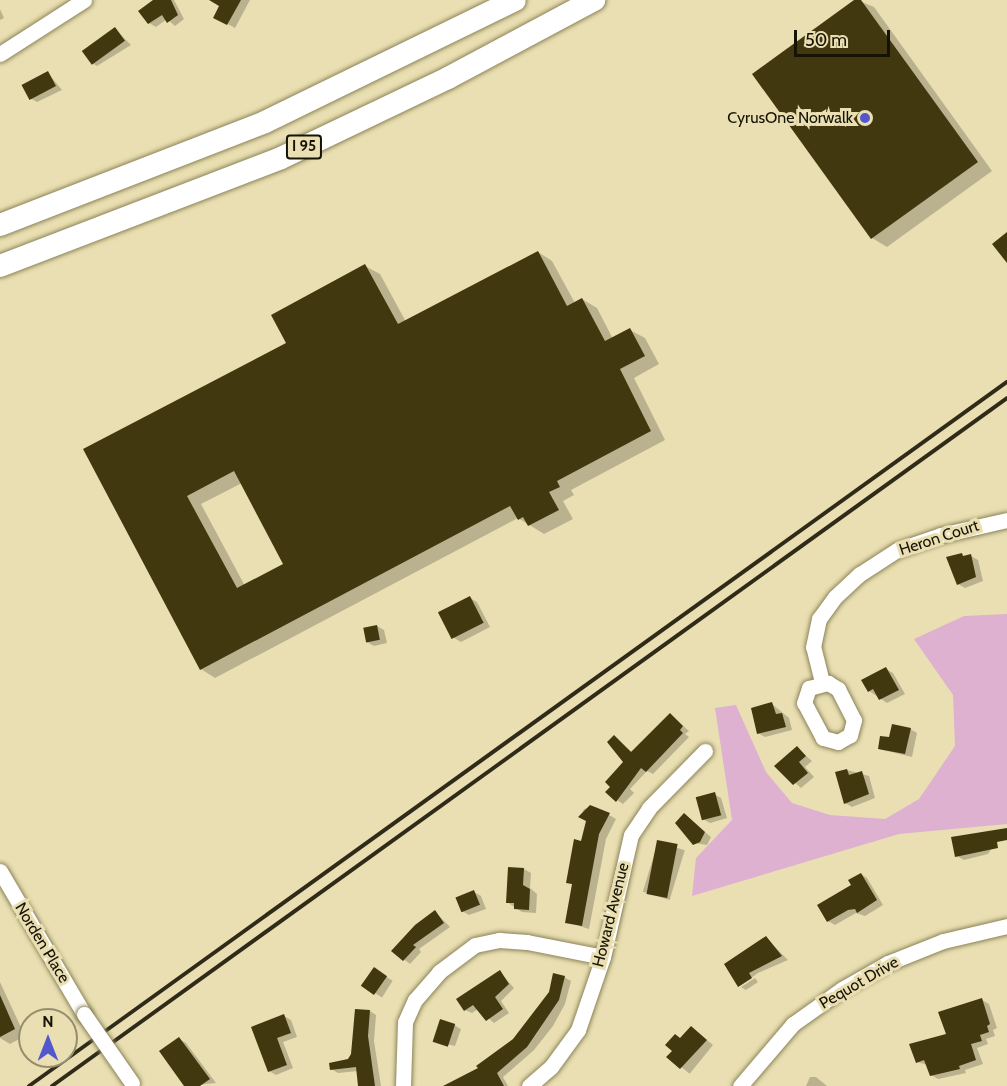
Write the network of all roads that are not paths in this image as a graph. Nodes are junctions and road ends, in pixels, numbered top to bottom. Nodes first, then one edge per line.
1 (84, 0) edge
2 (515, 0) edge
3 (594, 0) edge
4 (0, 54) edge
5 (0, 225) edge
6 (0, 266) edge
7 (1007, 520) edge
8 (822, 682) dead end
9 (705, 752) dead end
10 (0, 871) edge
11 (1007, 926) edge
12 (603, 957) junction
13 (133, 1084) edge
14 (403, 1086) edge
15 (529, 1086) edge
16 (740, 1086) edge

1 - 4 street
2 - 5 highway, I 95
3 - 6 highway, I 95
7 - 8 street, Heron Court
9 - 12 street, Howard Avenue
10 - 13 street, Norden Place, bridge
11 - 16 street, Pequot Drive
12 - 14 street
12 - 15 street, Howard Avenue

